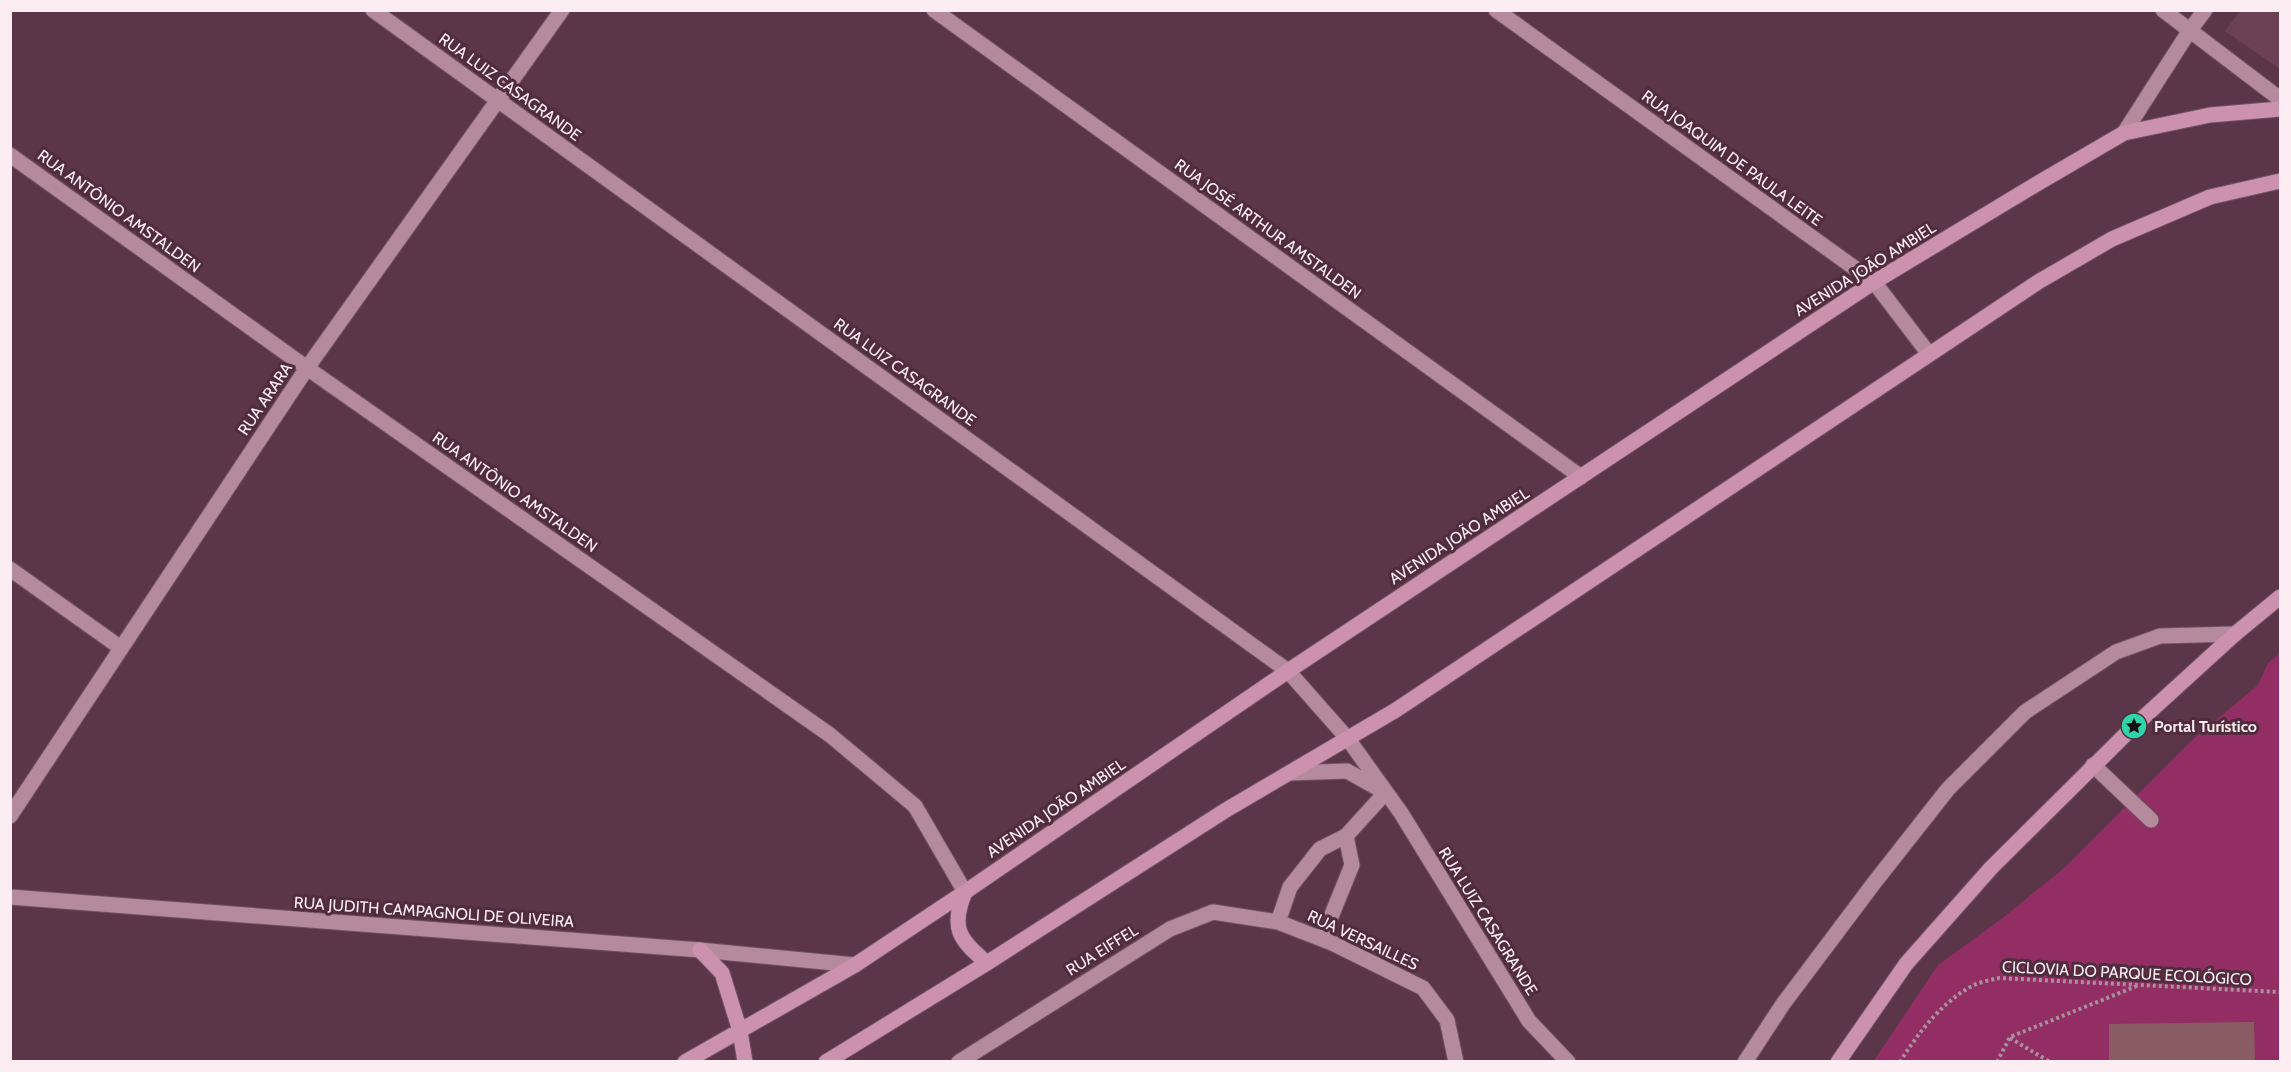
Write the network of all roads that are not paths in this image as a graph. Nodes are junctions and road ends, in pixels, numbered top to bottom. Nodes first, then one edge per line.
1 (373, 10) edge
2 (562, 10) edge
3 (934, 10) edge
4 (1496, 10) edge
5 (2163, 10) edge
6 (2205, 10) edge
7 (2190, 30) junction
8 (2280, 99) edge
9 (498, 100) junction
10 (2280, 109) edge
11 (2124, 134) junction
12 (10, 155) edge
13 (2280, 181) edge
14 (1874, 282) junction
15 (1929, 354) junction
16 (307, 368) junction
17 (1581, 477) junction
18 (10, 569) edge
19 (2280, 598) edge
20 (2235, 634) junction
21 (120, 648) junction
22 (1288, 671) junction
23 (1348, 739) junction
24 (2093, 765) junction
25 (1290, 773) junction
26 (1386, 792) junction
27 (10, 816) edge
28 (2151, 820) dead end
29 (1346, 836) junction
30 (965, 892) junction
31 (10, 897) edge
32 (1278, 922) junction
33 (1322, 939) junction
34 (700, 950) junction
35 (987, 963) junction
36 (855, 964) junction
37 (740, 1031) junction
38 (685, 1062) edge
39 (745, 1062) edge
40 (826, 1062) edge
41 (959, 1062) edge
42 (1456, 1062) edge
43 (1568, 1062) edge
44 (1745, 1062) edge
45 (1838, 1062) edge

1 - 9 street, RUA LUIZ CASAGRANDE
2 - 9 street, RUA ARARA
3 - 17 street, RUA JOSÉ ARTHUR AMSTALDEN
4 - 14 street, RUA JOAQUIM DE PAULA LEITE
5 - 7 street
6 - 7 street
7 - 8 street
7 - 11 street
9 - 16 street, RUA ARARA
9 - 22 street, RUA LUIZ CASAGRANDE
10 - 11 main road, AVENIDA JOÃO AMBIEL
11 - 14 main road, AVENIDA JOÃO AMBIEL
12 - 16 street, RUA ANTÔNIO AMSTALDEN
13 - 15 main road
14 - 15 street, RUA JOAQUIM DE PAULA LEITE
14 - 17 main road, AVENIDA JOÃO AMBIEL
15 - 23 main road
16 - 21 street, RUA ARARA
16 - 30 street, RUA ANTÔNIO AMSTALDEN
17 - 22 main road, AVENIDA JOÃO AMBIEL
18 - 21 street
19 - 20 main road
20 - 24 main road
20 - 44 street
21 - 27 street, RUA ARARA
22 - 23 street, RUA LUIZ CASAGRANDE
22 - 30 main road, AVENIDA JOÃO AMBIEL
23 - 25 main road
23 - 26 street, RUA LUIZ CASAGRANDE
24 - 28 street
24 - 45 main road
25 - 26 street, RUA LUIZ CASAGRANDE
25 - 35 main road
26 - 29 street
26 - 43 street, RUA LUIZ CASAGRANDE
29 - 32 street
29 - 33 street
30 - 35 main road
30 - 36 main road, AVENIDA JOÃO AMBIEL
31 - 34 street, RUA JUDITH CAMPAGNOLI DE OLIVEIRA
32 - 33 street, RUA VERSAILLES
32 - 41 street, RUA EIFFEL
33 - 42 street, RUA VERSAILLES
34 - 36 street, RUA JUDITH CAMPAGNOLI DE OLIVEIRA
34 - 37 main road
35 - 40 main road
36 - 37 main road, AVENIDA JOÃO AMBIEL
37 - 38 main road, AVENIDA JOÃO AMBIEL
37 - 39 main road

